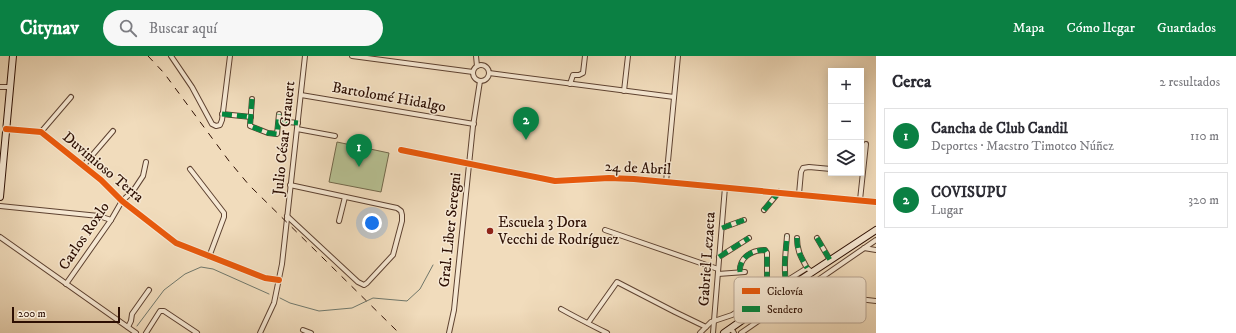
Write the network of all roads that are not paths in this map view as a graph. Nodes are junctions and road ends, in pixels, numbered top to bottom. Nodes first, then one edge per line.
1 (13, 56) edge
2 (171, 56) edge
3 (230, 56) edge
4 (305, 56) edge
5 (352, 56) edge
6 (476, 56) edge
7 (585, 56) edge
8 (628, 56) edge
9 (678, 56) edge
10 (477, 66) junction
11 (473, 72) junction
12 (489, 73) junction
13 (480, 81) junction
14 (570, 84) junction
15 (0, 86) edge
16 (10, 87) junction
17 (624, 91) junction
18 (301, 95) junction
19 (71, 97) dead end
20 (674, 97) junction
21 (252, 99) dead end
22 (222, 114) junction
23 (279, 114) dead end
24 (251, 117) junction
25 (279, 121) junction
26 (298, 123) junction
27 (474, 124) junction
28 (6, 129) junction
29 (297, 129) junction
30 (112, 131) dead end
31 (41, 132) junction
32 (334, 136) dead end
33 (866, 144) dead end
34 (401, 150) dead end
35 (2, 155) edge
36 (864, 158) edge
37 (146, 162) dead end
38 (469, 164) junction
39 (83, 166) junction
40 (190, 168) dead end
41 (828, 169) edge
42 (862, 176) edge
43 (666, 182) junction
44 (290, 185) junction
45 (725, 187) junction
46 (779, 192) junction
47 (800, 194) junction
48 (0, 197) edge
49 (345, 197) junction
50 (860, 200) junction
51 (122, 201) junction
52 (876, 202) edge
53 (0, 206) edge
54 (764, 210) dead end
55 (287, 216) junction
56 (110, 220) junction
57 (744, 220) dead end
58 (339, 221) dead end
59 (722, 228) junction
60 (605, 230) dead end
61 (876, 230) edge
62 (787, 236) dead end
63 (0, 237) edge
64 (749, 238) dead end
65 (797, 238) dead end
66 (817, 238) dead end
67 (876, 240) edge
68 (854, 244) junction
69 (864, 248) junction
70 (876, 250) edge
71 (859, 252) junction
72 (209, 257) junction
73 (719, 257) junction
74 (830, 260) junction
75 (823, 264) junction
76 (810, 270) junction
77 (718, 272) junction
78 (829, 272) junction
79 (767, 277) edge
80 (785, 277) edge
81 (798, 277) edge
82 (822, 277) edge
83 (279, 280) junction
84 (66, 284) junction
85 (149, 290) dead end
86 (866, 300) edge
87 (876, 301) edge
88 (561, 309) dead end
89 (734, 314) edge
90 (714, 320) junction
91 (588, 323) junction
92 (740, 323) edge
93 (755, 323) edge
94 (706, 326) junction
95 (128, 327) junction
96 (303, 330) dead end
97 (732, 330) edge
98 (136, 333) edge
99 (146, 333) edge
100 (197, 333) edge
101 (260, 333) edge
102 (311, 333) edge
103 (449, 333) edge
104 (607, 333) edge
105 (700, 333) edge
106 (713, 333) edge
107 (724, 333) edge
108 (741, 333) edge

1 - 16 street
2 - 22 street
3 - 22 street
4 - 18 street, Julio César Grauert
5 - 11 street
6 - 10 street
7 - 14 street
8 - 17 street
9 - 20 street
10 - 11 street
10 - 12 street
11 - 13 street
12 - 13 street
12 - 14 street
13 - 27 street, Gral. Liber Seregni
14 - 17 street
15 - 16 street
16 - 28 street
17 - 20 street
18 - 26 street, Julio César Grauert
18 - 27 street, Bartolomé Hidalgo
19 - 31 street
20 - 43 street
21 - 24 street
22 - 24 street
23 - 25 street
24 - 25 street
25 - 26 street
26 - 29 street, Julio César Grauert
27 - 38 street, Gral. Liber Seregni
28 - 31 street, Duvimioso Terra
28 - 35 street
29 - 32 street
29 - 44 street, Julio César Grauert
30 - 39 street
31 - 39 street, Duvimioso Terra
33 - 36 street
34 - 38 street, 24 de Abril
35 - 48 street
37 - 51 street, Carlos Roxlo
38 - 43 street, 24 de Abril
38 - 103 street, Gral. Liber Seregni
39 - 51 street, Duvimioso Terra
40 - 72 street
41 - 47 street
42 - 50 street
43 - 45 street, 24 de Abril
44 - 49 street
44 - 55 street, Julio César Grauert
45 - 46 street, 24 de Abril
45 - 59 street, Gabriel Lezaeta
46 - 47 street, 24 de Abril
46 - 54 street
47 - 50 street, 24 de Abril
49 - 55 street
49 - 58 street
50 - 52 street, 24 de Abril
51 - 56 street, Carlos Roxlo
51 - 72 street, Duvimioso Terra
53 - 56 street
55 - 83 street, Julio César Grauert
56 - 84 street, Carlos Roxlo
57 - 59 street
59 - 73 street, Gabriel Lezaeta
60 - 77 street
61 - 68 street
62 - 80 street
63 - 84 street
64 - 73 street
65 - 76 street
66 - 74 street
67 - 69 street
68 - 71 street
68 - 74 street
69 - 70 street
69 - 71 street
71 - 78 street
72 - 83 street, Duvimioso Terra
73 - 77 street, Gabriel Lezaeta
74 - 75 street
75 - 76 street
75 - 78 street
76 - 81 street
77 - 79 street
77 - 90 street, Gabriel Lezaeta
78 - 82 street
83 - 101 street, Julio César Grauert
84 - 95 street
85 - 95 street
86 - 87 street
88 - 91 street
89 - 90 street
90 - 94 street
90 - 106 street, Gabriel Lezaeta
91 - 94 street
91 - 104 street
92 - 97 street
93 - 108 street
94 - 105 street
95 - 98 street
96 - 102 street
97 - 107 street
99 - 100 street

